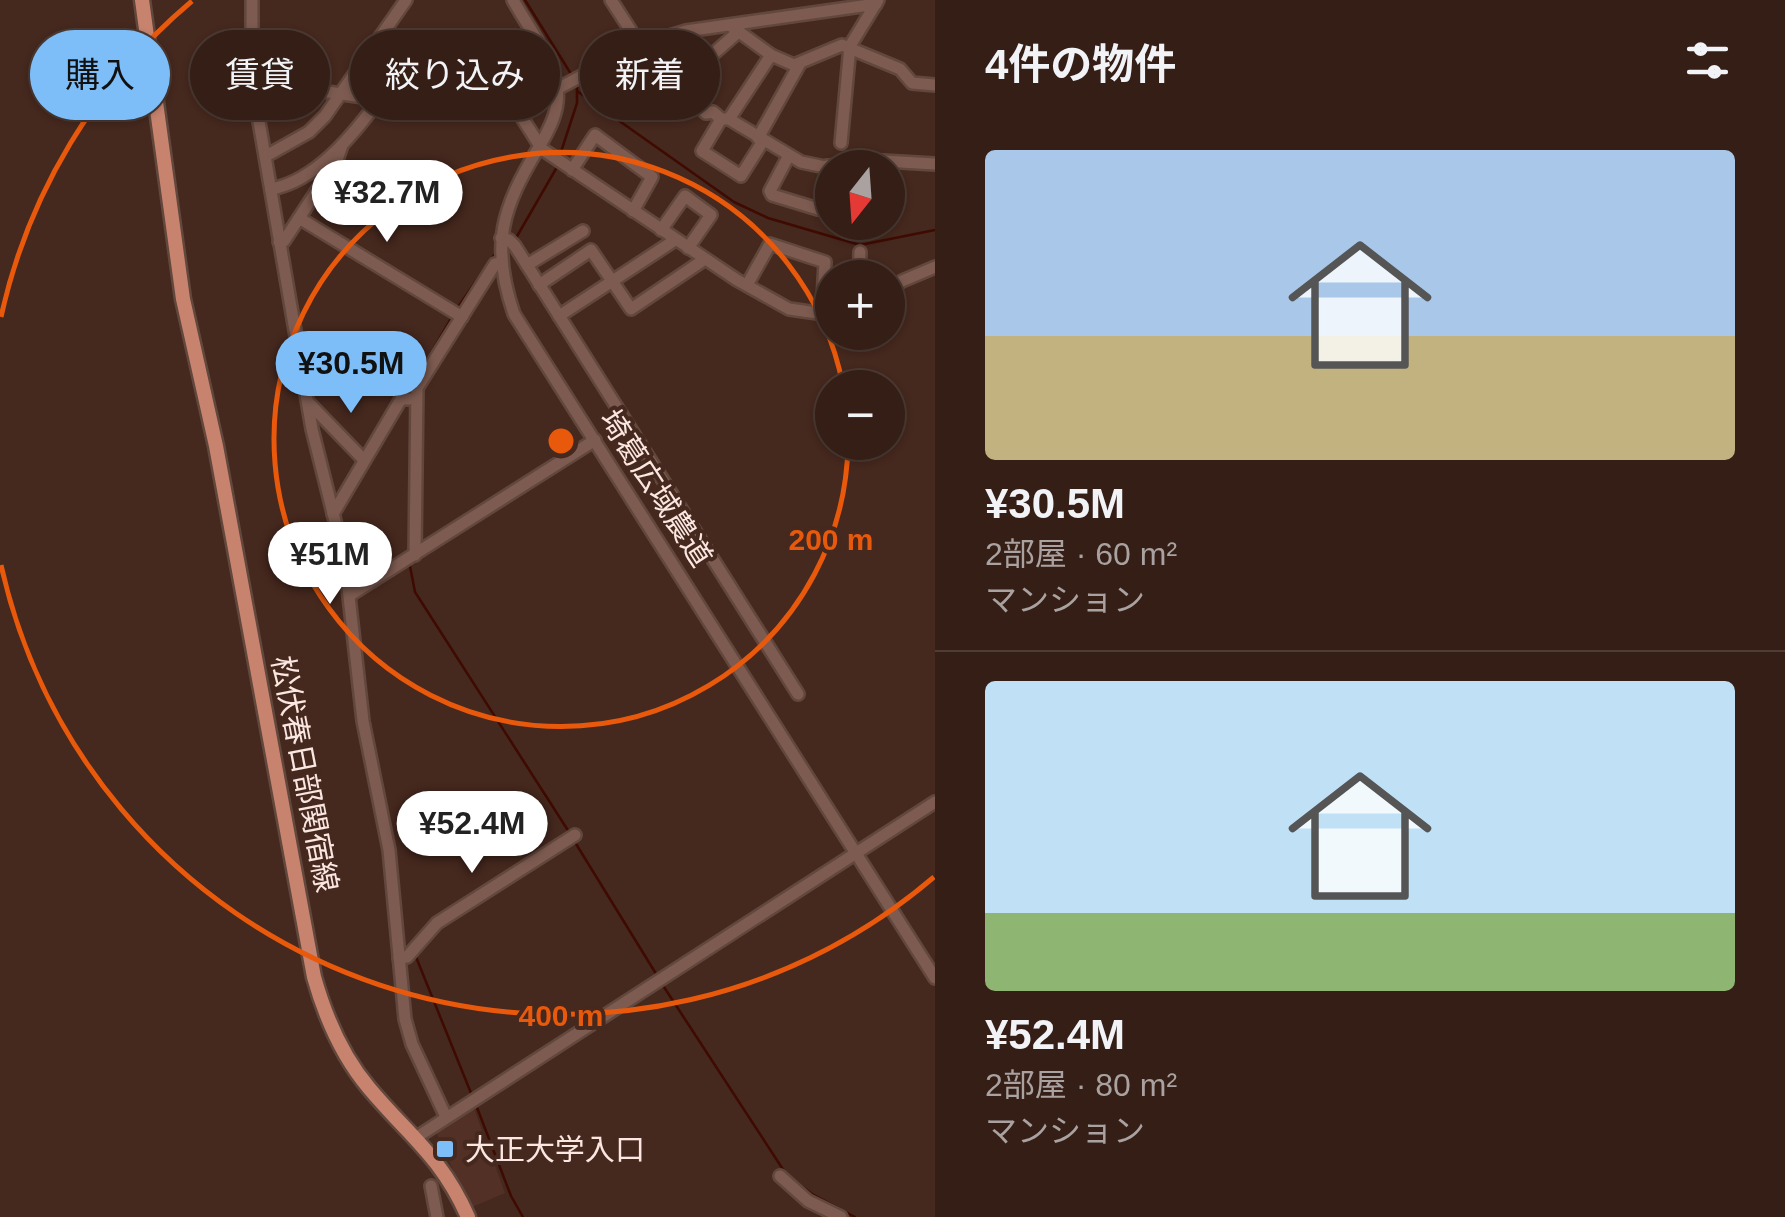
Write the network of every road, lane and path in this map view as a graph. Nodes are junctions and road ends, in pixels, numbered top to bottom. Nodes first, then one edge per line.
1 (142, 0) edge
2 (252, 0) edge
3 (406, 0) edge
4 (512, 0) edge
5 (611, 0) edge
6 (876, 2) edge
7 (252, 30) edge
8 (530, 30) edge
9 (635, 30) edge
10 (734, 30) junction
11 (720, 31) edge
12 (720, 44) edge
13 (850, 46) junction
14 (771, 54) junction
15 (799, 65) junction
16 (935, 84) edge
17 (330, 93) edge
18 (342, 95) junction
19 (350, 96) edge
20 (720, 116) edge
21 (725, 119) junction
22 (259, 120) edge
23 (363, 120) edge
24 (523, 120) edge
25 (551, 120) edge
26 (760, 139) junction
27 (841, 142) dead end
28 (342, 145) junction
29 (539, 146) junction
30 (266, 156) junction
31 (788, 157) junction
32 (905, 162) edge
33 (815, 163) edge
34 (935, 164) edge
35 (572, 170) junction
36 (295, 179) junction
37 (270, 189) junction
38 (315, 194) junction
39 (815, 208) edge
40 (633, 211) junction
41 (299, 218) junction
42 (661, 230) junction
43 (584, 231) dead end
44 (676, 240) junction
45 (508, 241) junction
46 (279, 242) junction
47 (688, 248) junction
48 (860, 252) dead end
49 (706, 259) junction
50 (819, 260) edge
51 (860, 260) edge
52 (501, 263) junction
53 (527, 265) junction
54 (935, 267) edge
55 (905, 280) edge
56 (612, 281) junction
57 (539, 284) junction
58 (747, 286) junction
59 (457, 314) junction
60 (815, 314) edge
61 (559, 316) junction
62 (412, 399) junction
63 (308, 401) junction
64 (594, 440) junction
65 (364, 460) junction
66 (333, 514) junction
67 (411, 557) junction
68 (350, 595) junction
69 (798, 694) dead end
70 (935, 802) edge
71 (572, 837) dead end
72 (856, 852) junction
73 (399, 958) junction
74 (935, 978) edge
75 (446, 1117) junction
76 (417, 1137) junction
77 (780, 1176) dead end
78 (430, 1186) dead end
79 (437, 1217) edge
80 (468, 1217) edge
81 (841, 1217) edge

1 - 76 main road, 松伏春日部関宿線
2 - 7 street
3 - 18 street
4 - 8 street
5 - 9 street
6 - 10 street
6 - 13 street
10 - 11 street
10 - 12 street
10 - 14 street
13 - 15 street
13 - 16 street
13 - 27 street
14 - 15 street
14 - 21 street
15 - 26 street
17 - 18 street
18 - 19 street
18 - 30 street
20 - 21 street
21 - 26 street
21 - 26 street
22 - 30 street
23 - 28 street
24 - 29 street
25 - 29 street, 埼葛広域農道
26 - 31 street
28 - 36 street
28 - 38 street
29 - 35 street
29 - 45 street, 埼葛広域農道
30 - 37 street
31 - 33 street
31 - 39 street
32 - 34 street
35 - 40 street
35 - 40 street
36 - 37 street
36 - 38 street
37 - 46 street
38 - 41 street
40 - 42 street
41 - 46 street
41 - 59 street
42 - 44 street
42 - 47 street
43 - 53 street
44 - 47 street
44 - 56 street
45 - 52 street, 埼葛広域農道
45 - 53 street
46 - 63 street
47 - 49 street
48 - 51 street
49 - 56 street
49 - 58 street
50 - 58 street
52 - 59 street
52 - 64 street, 埼葛広域農道
53 - 57 street
54 - 55 street
56 - 57 street
56 - 61 street
57 - 61 street
58 - 60 street
59 - 62 street
61 - 69 street
62 - 65 street
62 - 67 street
63 - 65 street
63 - 66 street
64 - 67 street
64 - 72 street, 埼葛広域農道
65 - 66 street
66 - 68 street
67 - 68 street
68 - 73 street
70 - 72 street
71 - 73 street
72 - 74 street, 埼葛広域農道
72 - 75 street
73 - 75 street
75 - 76 street
76 - 80 main road, 松伏春日部関宿線
77 - 81 street
78 - 79 street

